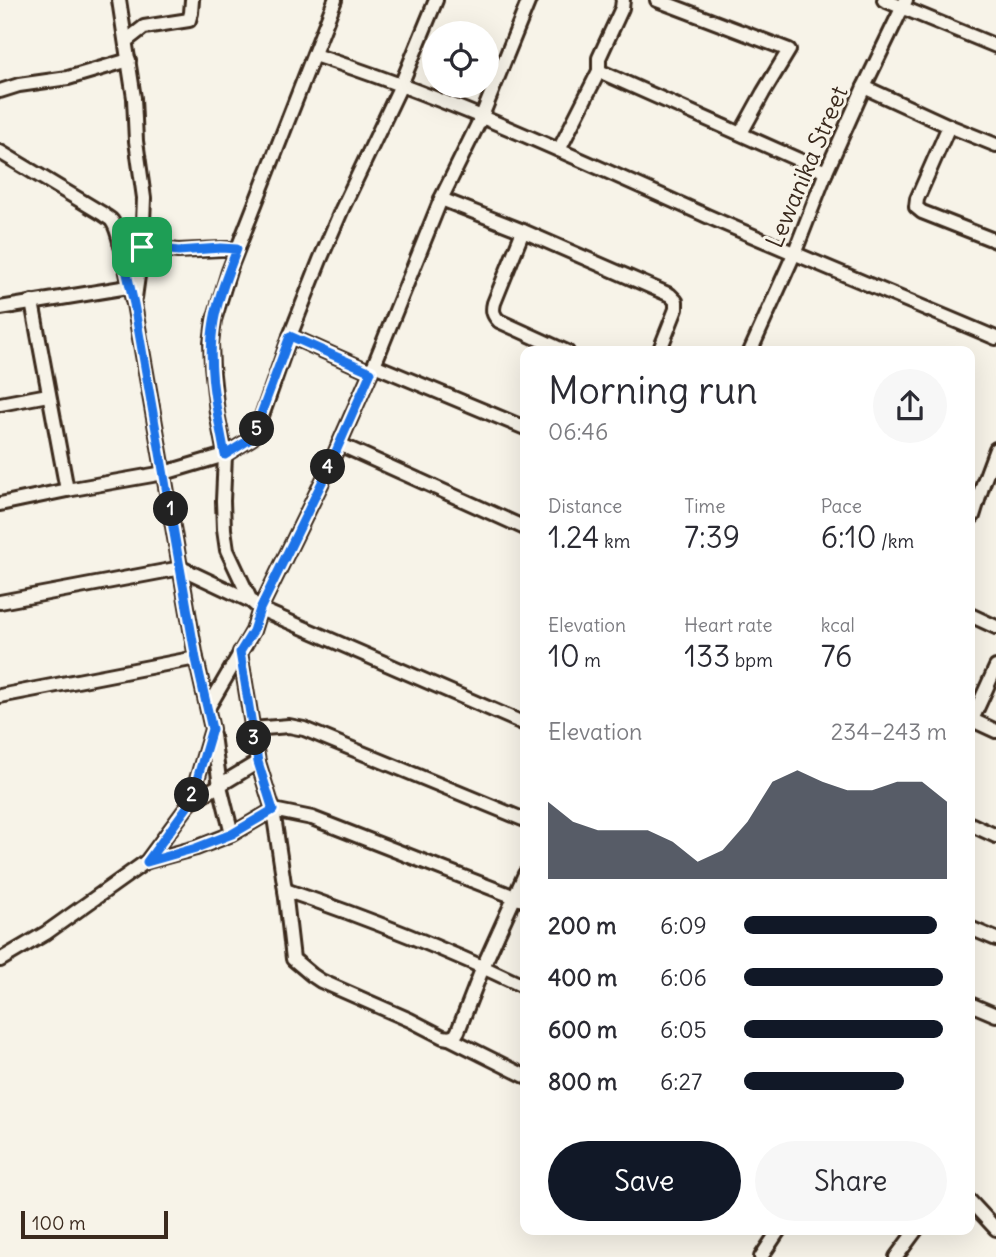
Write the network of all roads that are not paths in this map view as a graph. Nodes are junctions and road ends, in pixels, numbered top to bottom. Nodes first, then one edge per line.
1 (119, 0) edge
2 (192, 0) edge
3 (335, 0) edge
4 (436, 0) edge
5 (529, 0) edge
6 (623, 0) edge
7 (657, 0) edge
8 (884, 0) edge
9 (904, 4) edge
10 (126, 41) junction
11 (996, 46) edge
12 (314, 55) junction
13 (129, 60) junction
14 (599, 71) junction
15 (401, 85) junction
16 (864, 87) junction
17 (0, 90) edge
18 (482, 116) junction
19 (950, 126) junction
20 (741, 133) junction
21 (996, 145) edge
22 (559, 150) junction
23 (1, 155) edge
24 (826, 172) junction
25 (441, 199) junction
26 (523, 231) junction
27 (996, 241) edge
28 (120, 243) junction
29 (142, 247) junction
30 (237, 249) junction
31 (794, 254) junction
32 (133, 286) junction
33 (32, 302) junction
34 (0, 308) edge
35 (290, 336) junction
36 (996, 338) edge
37 (554, 346) edge
38 (661, 346) edge
39 (753, 346) edge
40 (373, 368) junction
41 (48, 395) junction
42 (0, 404) edge
43 (520, 426) edge
44 (339, 444) junction
45 (996, 449) edge
46 (225, 455) junction
47 (164, 473) junction
48 (67, 490) junction
49 (0, 504) edge
50 (975, 510) edge
51 (520, 526) edge
52 (181, 568) junction
53 (0, 602) edge
54 (256, 605) junction
55 (975, 617) edge
56 (996, 626) edge
57 (240, 652) junction
58 (196, 659) junction
59 (996, 667) edge
60 (0, 696) edge
61 (208, 708) junction
62 (975, 711) edge
63 (520, 722) edge
64 (975, 723) edge
65 (212, 729) junction
66 (252, 729) junction
67 (996, 731) edge
68 (258, 762) junction
69 (220, 786) junction
70 (190, 803) junction
71 (273, 810) junction
72 (520, 818) edge
73 (975, 826) edge
74 (232, 834) junction
75 (996, 836) edge
76 (147, 862) junction
77 (285, 890) junction
78 (520, 898) edge
79 (975, 930) edge
80 (996, 939) edge
81 (0, 960) edge
82 (483, 967) junction
83 (520, 984) edge
84 (975, 1006) edge
85 (996, 1015) edge
86 (449, 1038) junction
87 (520, 1074) edge
88 (975, 1207) edge
89 (996, 1229) edge
90 (776, 1235) edge
91 (912, 1235) edge
92 (761, 1257) edge
93 (896, 1257) edge

1 - 10 street
2 - 10 street
3 - 12 street
4 - 15 street
5 - 18 street
6 - 14 street
7 - 20 street
8 - 9 street
9 - 11 street
9 - 16 street, Lewanika Street
10 - 13 street
12 - 15 street
12 - 30 street
13 - 17 street
13 - 29 street
14 - 20 street
14 - 22 street
15 - 18 street
15 - 35 street
16 - 19 street
16 - 24 street, Lewanika Street
18 - 22 street
18 - 25 street
19 - 21 street
19 - 27 street
20 - 24 street
22 - 31 street
23 - 28 street
24 - 31 street, Lewanika Street
25 - 26 street
25 - 40 street
26 - 37 street
26 - 38 street
28 - 29 street
28 - 32 street
29 - 30 street
29 - 32 street
30 - 46 street
31 - 36 street
31 - 39 street, Lewanika Street
32 - 33 street
32 - 47 street
33 - 34 street
33 - 41 street
35 - 40 street
35 - 46 street
40 - 43 street
40 - 44 street
41 - 42 street
41 - 48 street
44 - 51 street
44 - 54 street
45 - 50 street
46 - 47 street
46 - 54 street
47 - 48 street
47 - 52 street
48 - 49 street
52 - 53 street
52 - 54 street
52 - 58 street
54 - 57 street
54 - 63 street
55 - 56 street
57 - 61 street
57 - 66 street
58 - 60 street
58 - 61 street
59 - 62 street
61 - 65 street
64 - 67 street
65 - 69 street
65 - 70 street
66 - 68 street
66 - 72 street
68 - 69 street
68 - 71 street
69 - 70 street
69 - 74 street
70 - 76 street
71 - 74 street
71 - 77 street
71 - 78 street
73 - 75 street
74 - 76 street
76 - 81 street
77 - 82 street
77 - 86 street
78 - 82 street
79 - 80 street
82 - 83 street
82 - 86 street
84 - 85 street
86 - 87 street
88 - 89 street
90 - 92 street
91 - 93 street

